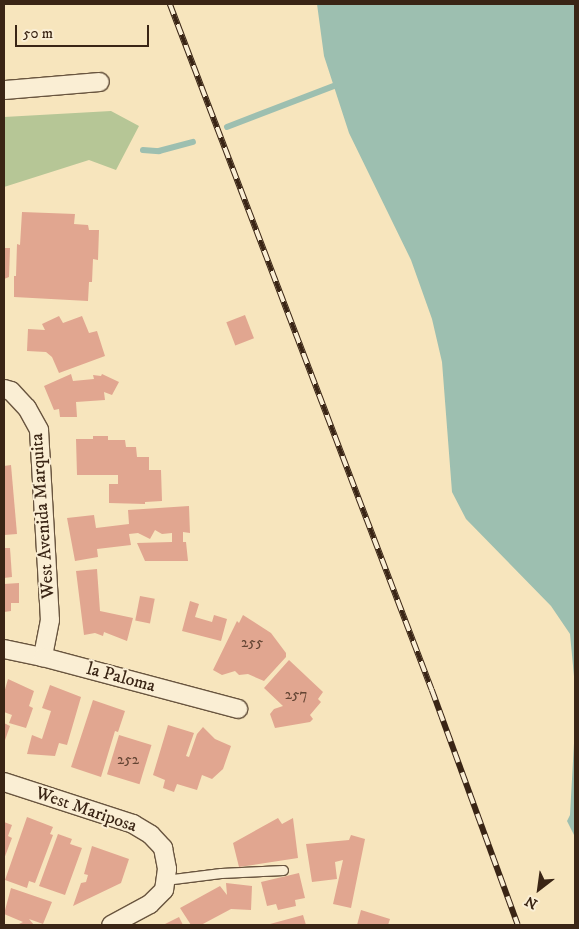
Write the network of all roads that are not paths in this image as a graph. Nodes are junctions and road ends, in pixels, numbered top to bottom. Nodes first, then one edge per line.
1 (100, 82) dead end
2 (4, 90) edge
3 (4, 389) edge
4 (4, 649) edge
5 (43, 657) junction
6 (238, 709) dead end
7 (4, 782) edge
8 (283, 870) dead end
9 (165, 880) junction
10 (111, 925) edge

1 - 2 street
3 - 5 street, West Avenida Marquita
4 - 5 street, la Paloma
5 - 6 street, la Paloma
7 - 9 street, West Mariposa
8 - 9 lane
9 - 10 street

